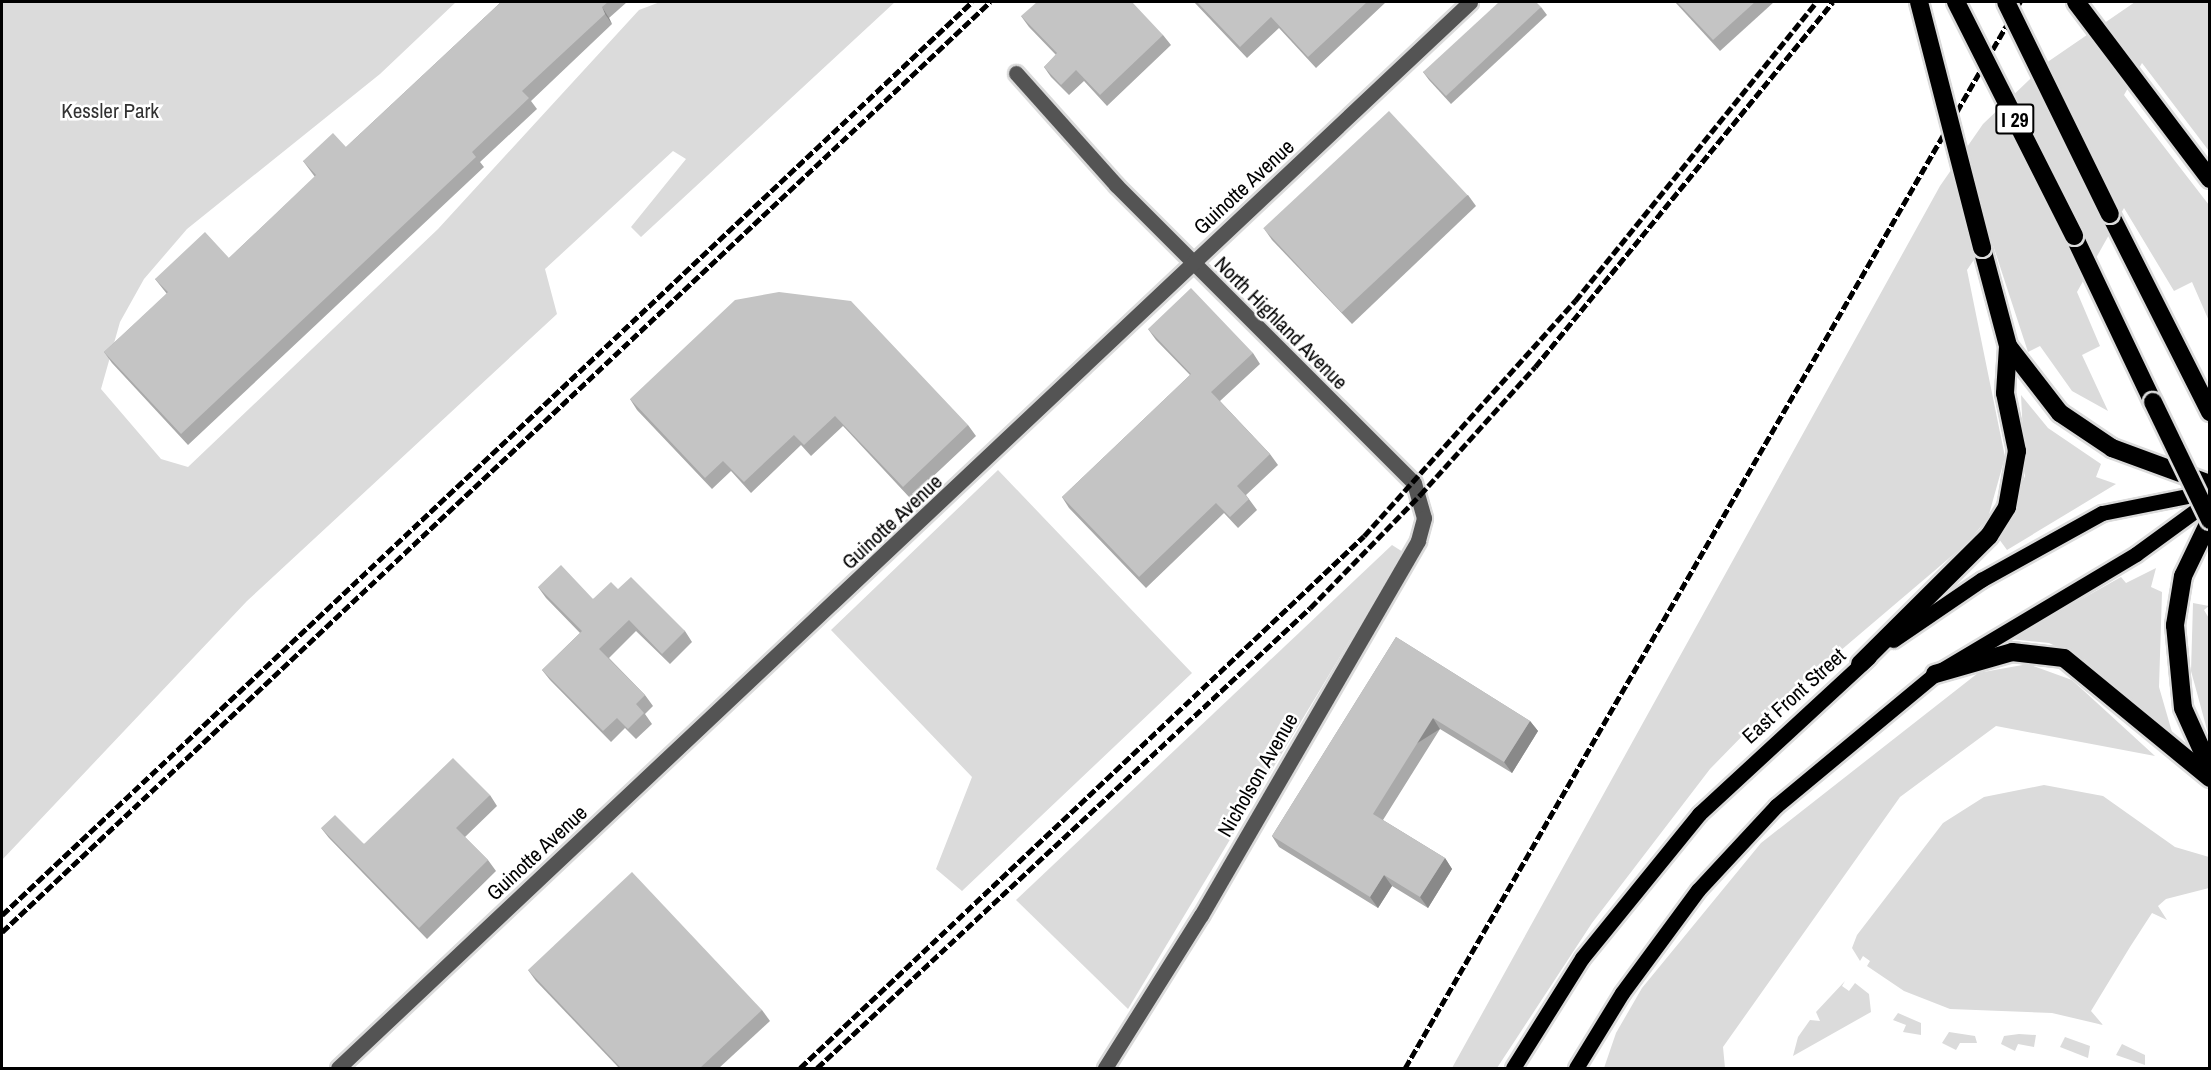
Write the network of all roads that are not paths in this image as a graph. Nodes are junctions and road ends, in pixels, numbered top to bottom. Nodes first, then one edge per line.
1 (1470, 2) edge
2 (1918, 2) edge
3 (1956, 2) edge
4 (2006, 2) edge
5 (2076, 2) edge
6 (1016, 73) dead end
7 (2210, 179) edge
8 (1193, 264) junction
9 (2008, 346) junction
10 (2210, 412) edge
11 (2210, 484) edge
12 (2210, 492) edge
13 (1420, 495) joint
14 (2210, 500) edge
15 (2210, 520) edge
16 (1860, 664) junction
17 (1935, 674) junction
18 (2210, 768) edge
19 (2210, 778) edge
20 (1592, 1043) junction
21 (338, 1068) edge
22 (1105, 1068) edge
23 (1513, 1068) edge
24 (1576, 1068) edge
25 (1590, 1068) edge

1 - 8 street, Guinotte Avenue
2 - 9 highway, bridge
3 - 15 highway, I 29, bridge
4 - 10 highway, I 29, bridge
5 - 7 highway
6 - 8 street, North Highland Avenue
8 - 13 street, North Highland Avenue
8 - 21 street, Guinotte Avenue
9 - 11 highway
9 - 16 highway
12 - 16 main road, East Front Street
13 - 22 street, Nicholson Avenue
14 - 17 main road
15 - 18 highway
16 - 23 main road, East Front Street
17 - 19 highway
17 - 20 main road
20 - 24 main road
20 - 25 main road

